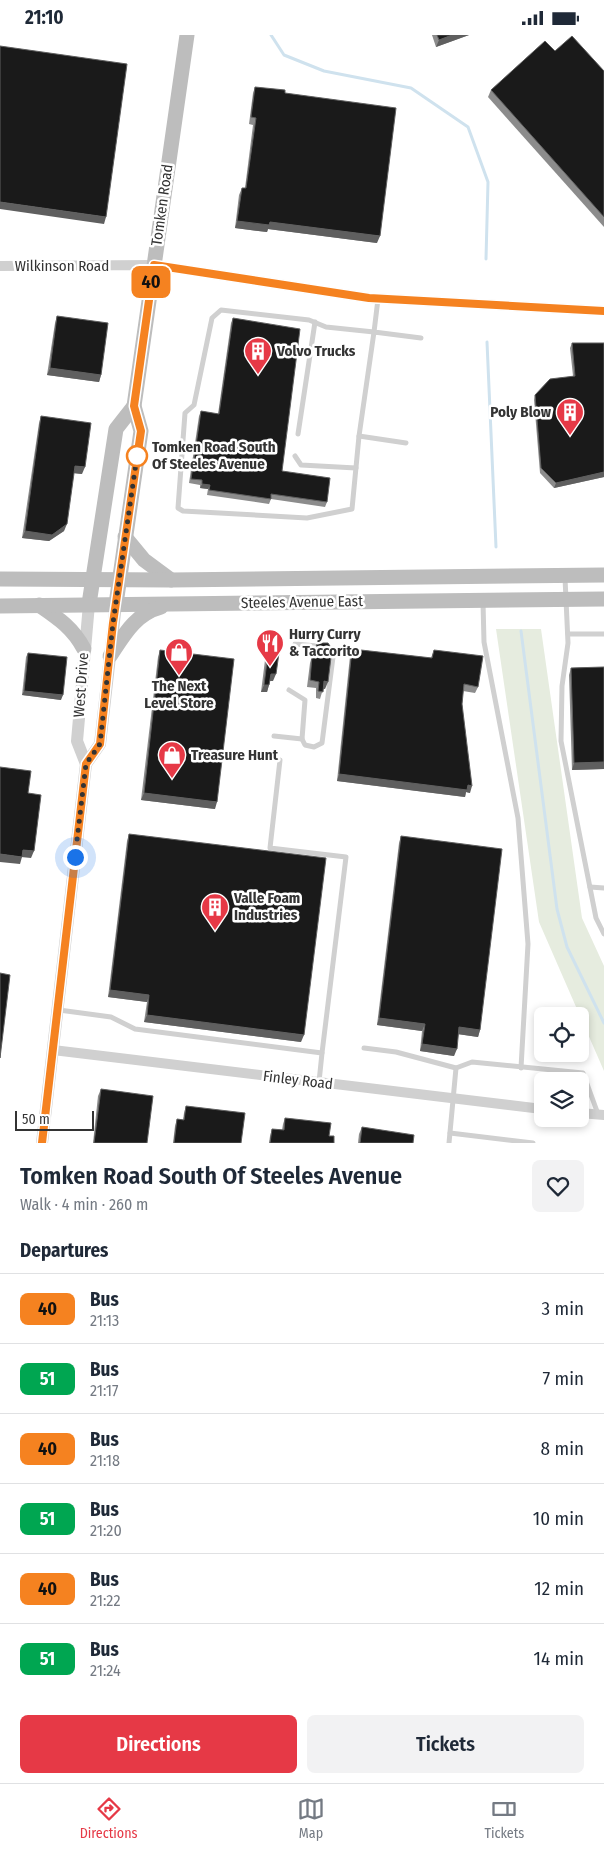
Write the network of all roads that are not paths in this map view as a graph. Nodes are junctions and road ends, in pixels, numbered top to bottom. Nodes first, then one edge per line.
1 (187, 35) edge
2 (154, 265) junction
3 (0, 266) edge
4 (378, 299) junction
5 (604, 311) edge
6 (315, 322) junction
7 (374, 332) junction
8 (421, 337) dead end
9 (134, 406) junction
10 (298, 434) dead end
11 (359, 436) junction
12 (406, 443) dead end
13 (295, 456) dead end
14 (356, 468) junction
15 (125, 537) junction
16 (566, 575) junction
17 (604, 575) edge
18 (0, 579) edge
19 (92, 579) junction
20 (120, 579) junction
21 (172, 580) junction
22 (565, 599) junction
23 (604, 599) edge
24 (483, 600) junction
25 (172, 603) junction
26 (89, 604) junction
27 (116, 604) junction
28 (0, 605) edge
29 (39, 605) junction
30 (568, 634) junction
31 (604, 634) edge
32 (295, 644) dead end
33 (84, 649) junction
34 (110, 656) junction
35 (564, 671) junction
36 (572, 671) edge
37 (289, 690) dead end
38 (274, 736) dead end
39 (302, 739) junction
40 (280, 760) dead end
41 (86, 764) junction
42 (590, 887) junction
43 (604, 888) edge
44 (604, 934) edge
45 (58, 1009) junction
46 (364, 1048) dead end
47 (53, 1050) junction
48 (322, 1053) junction
49 (522, 1067) junction
50 (456, 1068) junction
51 (319, 1082) junction
52 (453, 1099) junction
53 (534, 1108) edge
54 (601, 1115) edge
55 (450, 1133) junction
56 (42, 1143) edge
57 (449, 1143) edge
58 (534, 1143) edge

1 - 2 main road, Tomken Road
2 - 3 street, Wilkinson Road
2 - 4 street, Wilkinson Road
2 - 9 main road, Tomken Road
4 - 5 street, Wilkinson Road
4 - 7 lane
6 - 7 lane
6 - 10 lane
6 - 14 lane
7 - 8 lane
7 - 11 lane
9 - 15 main road, Tomken Road
9 - 19 main road, Tomken Road
11 - 12 lane
11 - 14 lane
13 - 14 lane
15 - 20 main road, Tomken Road
15 - 21 main road
16 - 17 main road, Steeles Avenue East
16 - 21 main road, Steeles Avenue East
16 - 22 lane
18 - 19 main road, Steeles Avenue East
19 - 20 main road, Steeles Avenue East
19 - 26 main road, Tomken Road
20 - 21 main road, Steeles Avenue East
20 - 27 main road, Tomken Road
22 - 23 main road, Steeles Avenue East
22 - 24 main road, Steeles Avenue East
22 - 30 lane
24 - 25 main road, Steeles Avenue East
24 - 49 lane
25 - 27 main road, Steeles Avenue East
25 - 34 main road
26 - 27 main road, Steeles Avenue East
26 - 29 main road, Steeles Avenue East
26 - 33 street, West Drive
27 - 34 street, West Drive
28 - 29 main road, Steeles Avenue East
29 - 33 main road
30 - 31 lane
30 - 35 lane
32 - 39 lane
33 - 41 street, West Drive
34 - 41 street, West Drive
35 - 36 lane
35 - 42 lane
37 - 39 lane
38 - 39 lane
40 - 48 lane
41 - 45 street, West Drive
42 - 43 lane
42 - 44 lane
45 - 47 street, West Drive
45 - 48 lane
46 - 50 lane
47 - 51 street, Finley Road
47 - 56 street, West Drive
48 - 51 lane
49 - 50 lane
49 - 54 lane
50 - 52 lane
51 - 52 street, Finley Road
52 - 53 street, Finley Road
52 - 55 lane
55 - 57 lane
55 - 58 lane

